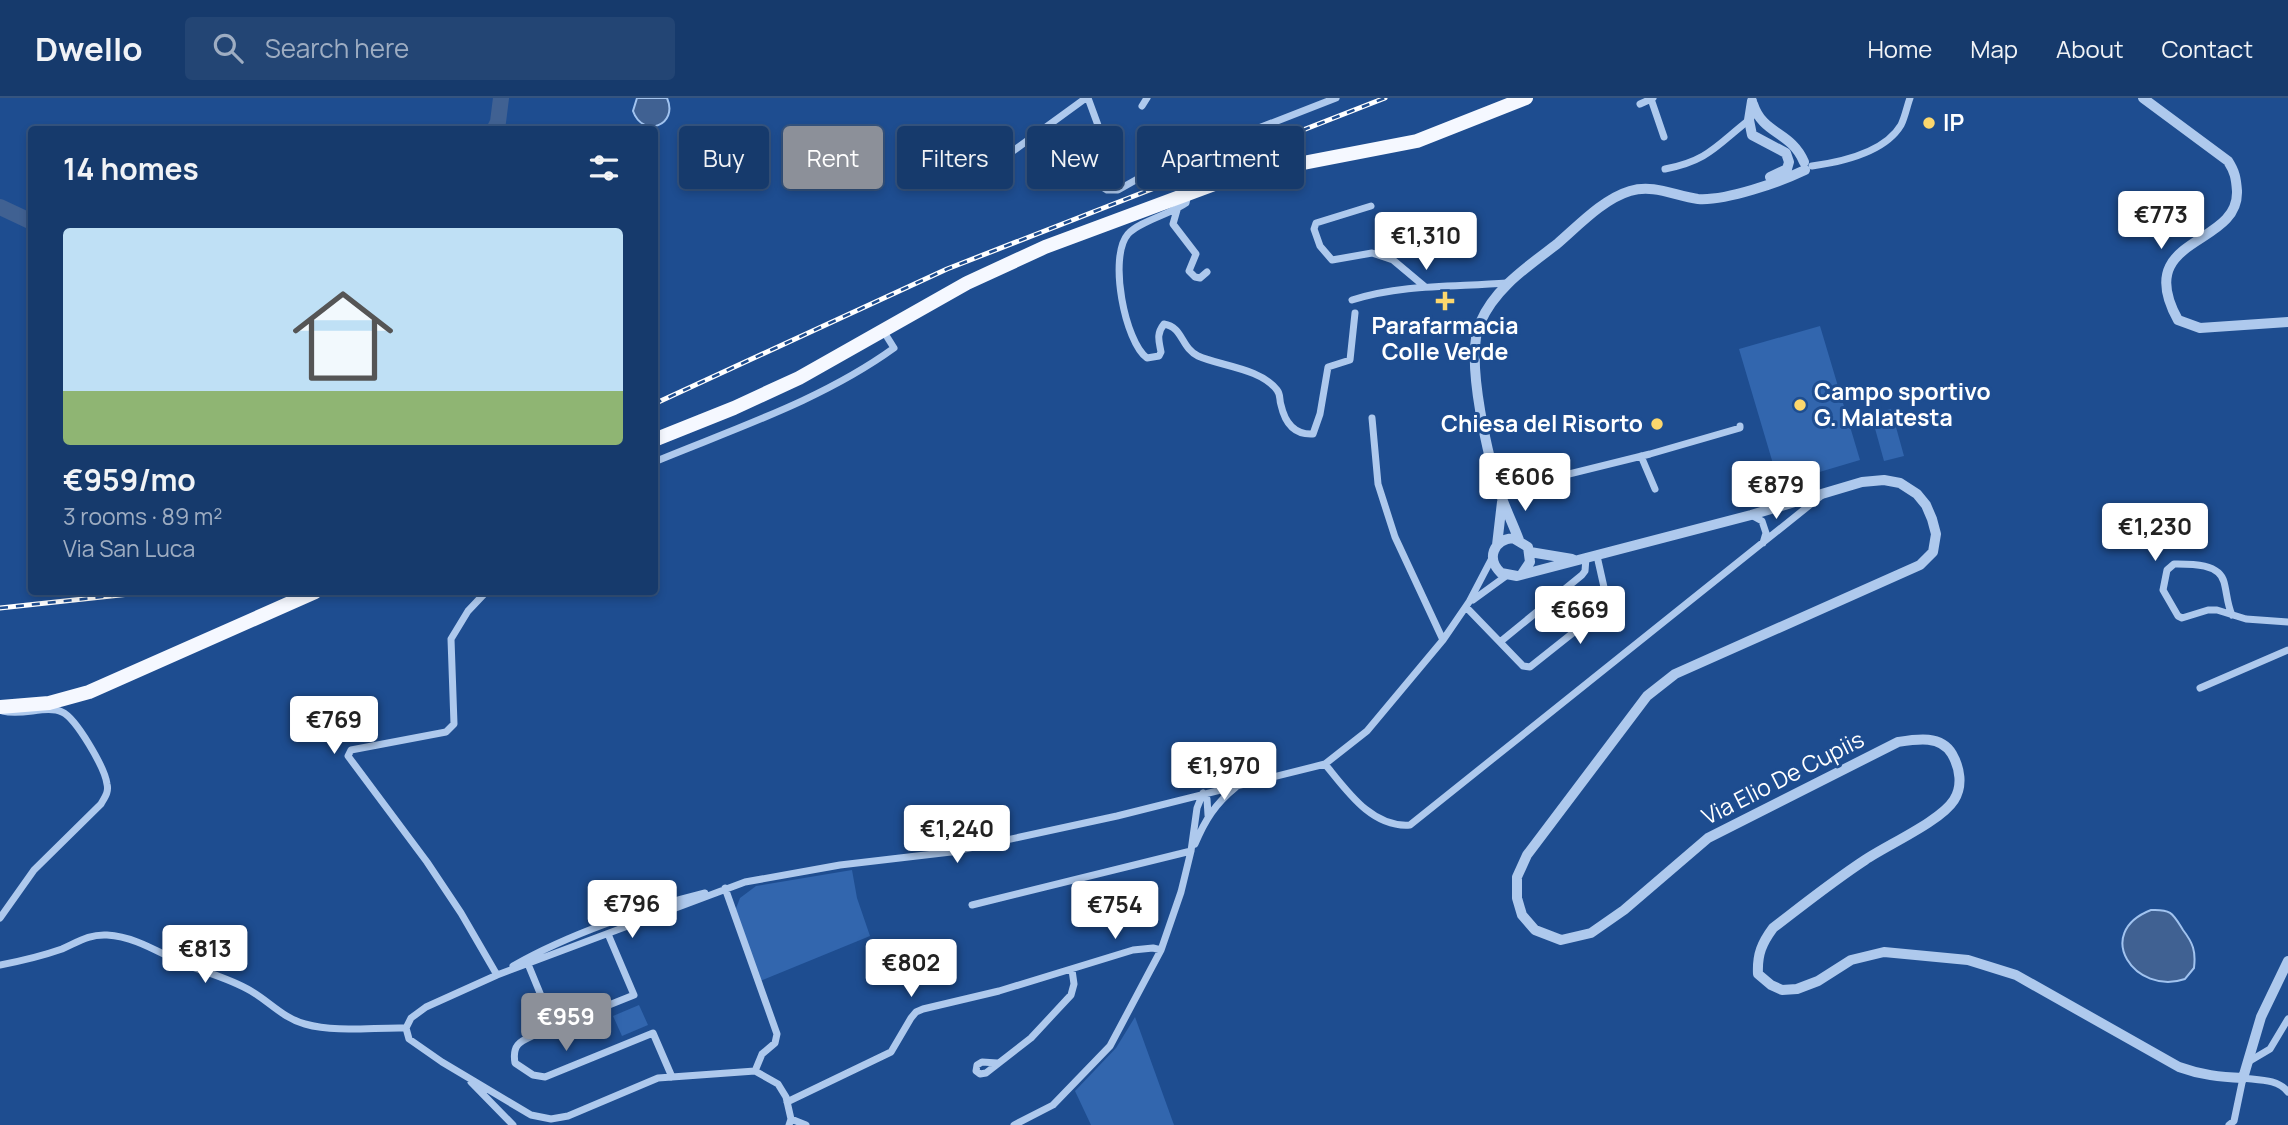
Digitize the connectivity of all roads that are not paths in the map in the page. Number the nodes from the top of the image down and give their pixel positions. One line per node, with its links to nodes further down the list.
1 (1087, 98): 3 (street); 13 (street)
2 (1146, 98): 10 (street)
3 (1336, 98)
4 (1526, 98): 16 (main road)
5 (1652, 98): 9 (street); 12 (street)
6 (1910, 98): 14 (street)
7 (2143, 98): 25 (street)
8 (1752, 100): 11 (street); 14 (street)
9 (1640, 104)
10 (1142, 106)
11 (1749, 120): 15 (street); 17 (street)
12 (1664, 137)
13 (1013, 151)
14 (1807, 166): 17 (street)
15 (1665, 169)
16 (1188, 193): 19 (street); 26 (main road)
17 (1720, 198): 21 (street)
18 (1371, 206): 22 (street)
19 (1178, 209): 20 (street); 24 (street)
20 (1207, 272)
21 (1507, 283): 22 (street); 34 (street)
22 (1424, 286): 23 (street)
23 (1352, 300)
24 (1355, 313)
25 (2288, 322)
26 (884, 332): 29 (main road); 31 (street)
27 (1372, 418): 49 (street)
28 (1740, 425): 30 (street)
29 (658, 438)
30 (1641, 456): 32 (street); 34 (street)
31 (658, 460)
32 (1655, 489)
33 (1824, 494): 35 (street, Via Elio De Cupiis); 37 (street); 79 (street, Via Elio De Cupiis)
34 (1501, 495): 36 (street); 38 (street)
35 (1751, 515): 37 (street); 41 (street, Via Elio De Cupiis)
36 (1520, 540): 38 (street); 39 (street)
37 (1763, 544): 54 (street)
38 (1496, 545): 40 (street)
39 (1530, 552): 41 (street); 42 (street)
40 (1492, 557): 43 (street); 46 (street)
41 (1588, 558): 42 (street, Via Elio De Cupiis); 50 (street); 50 (street)
42 (1522, 574): 43 (street)
43 (1506, 576): 46 (street)
44 (308, 595): 53 (main road)
45 (483, 595): 70 (street)
46 (1468, 604): 49 (street); 50 (street)
47 (2232, 615): 47 (street); 48 (street)
48 (2288, 622)
49 (1443, 640): 54 (street)
50 (1500, 642)
51 (2288, 650): 52 (street)
52 (2200, 688)
53 (0, 709): 63 (street)
54 (1325, 764): 55 (street)
55 (1238, 784): 56 (street); 59 (street)
56 (1203, 793): 57 (street); 58 (street); 59 (street)
57 (1178, 800): 58 (street); 61 (street)
58 (1195, 815): 60 (street)
59 (1208, 816): 60 (street)
60 (1192, 851): 62 (street); 65 (street)
61 (725, 888): 64 (street); 70 (street); 76 (street)
62 (972, 905)
63 (0, 918)
64 (608, 934): 67 (street); 73 (street)
65 (1161, 950): 69 (street); 85 (street)
66 (2288, 961): 74 (street)
67 (528, 964): 70 (street); 73 (street)
68 (0, 965): 72 (street)
69 (1072, 970): 75 (street); 81 (street)
70 (498, 975): 72 (street)
71 (2288, 1019): 74 (street)
72 (406, 1028): 77 (street)
73 (543, 1032): 78 (street)
74 (2248, 1062): 79 (street)
75 (997, 1063)
76 (755, 1071): 78 (street); 81 (street)
77 (466, 1077): 78 (street); 83 (street)
78 (673, 1077)
79 (2244, 1078): 80 (street); 86 (street)
80 (2288, 1092)
81 (787, 1102): 82 (street)
82 (790, 1122): 84 (street)
83 (513, 1125)
84 (806, 1125)
85 (1014, 1125)
86 (2229, 1125)

